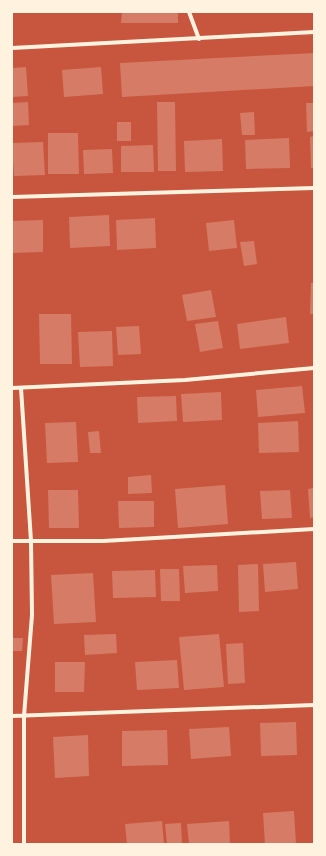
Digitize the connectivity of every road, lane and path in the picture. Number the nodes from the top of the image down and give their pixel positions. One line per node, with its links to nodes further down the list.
1 (189, 12): 3 (street)
2 (314, 32): 3 (street)
3 (199, 39): 4 (street)
4 (12, 48)
5 (314, 188): 6 (street)
6 (12, 197)
7 (314, 368): 9 (street)
8 (12, 388): 9 (street)
9 (21, 388): 12 (street)
10 (314, 529): 12 (street)
11 (12, 541): 12 (street)
12 (31, 542): 15 (street)
13 (314, 705): 15 (street)
14 (12, 716): 15 (street)
15 (24, 716): 16 (street)
16 (24, 844)

